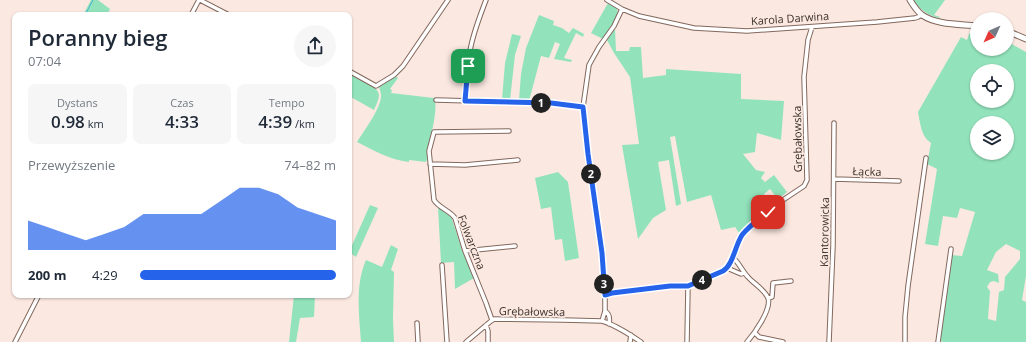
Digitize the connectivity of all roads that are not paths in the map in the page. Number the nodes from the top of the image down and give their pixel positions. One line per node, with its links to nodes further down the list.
1 (199, 0): 7 (street); 8 (street)
2 (448, 0): 14 (street)
3 (486, 0): 16 (street)
4 (607, 0): 6 (street, Karola Darwina)
5 (910, 0): 9 (street)
6 (622, 9): 11 (street, Karola Darwina); 17 (street)
7 (193, 12)
8 (223, 12)
9 (922, 14): 10 (street); 11 (street, Karola Darwina)
10 (970, 25)
11 (812, 27): 28 (street, Grębałowska)
12 (1014, 34): 13 (street)
13 (1026, 39)
14 (352, 73)
15 (436, 100): 16 (street)
16 (465, 101): 17 (street)
17 (583, 107): 34 (street)
18 (834, 122): 23 (street, Kantorowicka)
19 (509, 131): 22 (street, Folwarczna)
20 (926, 158): 56 (street)
21 (518, 160): 22 (street)
22 (430, 164): 27 (street, Folwarczna)
23 (834, 179): 24 (street, Łącka); 55 (street, Kantorowicka)
24 (899, 181)
25 (515, 246): 27 (street)
26 (951, 250): 57 (street)
27 (464, 251): 38 (street, Folwarczna)
28 (732, 257): 30 (street); 31 (street)
29 (442, 265): 47 (street)
30 (728, 268): 31 (street); 33 (street)
31 (744, 273): 36 (street)
32 (791, 281): 36 (street)
33 (688, 286): 34 (street); 52 (street)
34 (605, 295): 37 (street)
35 (37, 298): 45 (street)
36 (768, 298): 43 (street)
37 (605, 311): 39 (street); 41 (street)
38 (492, 320): 39 (street, Grębałowska); 42 (street, Grębałowska)
39 (602, 322): 41 (street, Grębałowska)
40 (417, 323): 46 (street)
41 (609, 324): 44 (street, Grębałowska)
42 (486, 325): 48 (street); 49 (street, Grębałowska)
43 (755, 333): 53 (street); 54 (street)
44 (630, 335): 50 (street); 51 (street, Grębałowska)
45 (15, 342)
46 (418, 342)
47 (447, 342)
48 (466, 342)
49 (488, 342)
50 (630, 342)
51 (641, 342)
52 (687, 342)
53 (747, 342)
54 (783, 342)
55 (829, 342)
56 (905, 342)
57 (938, 342)

